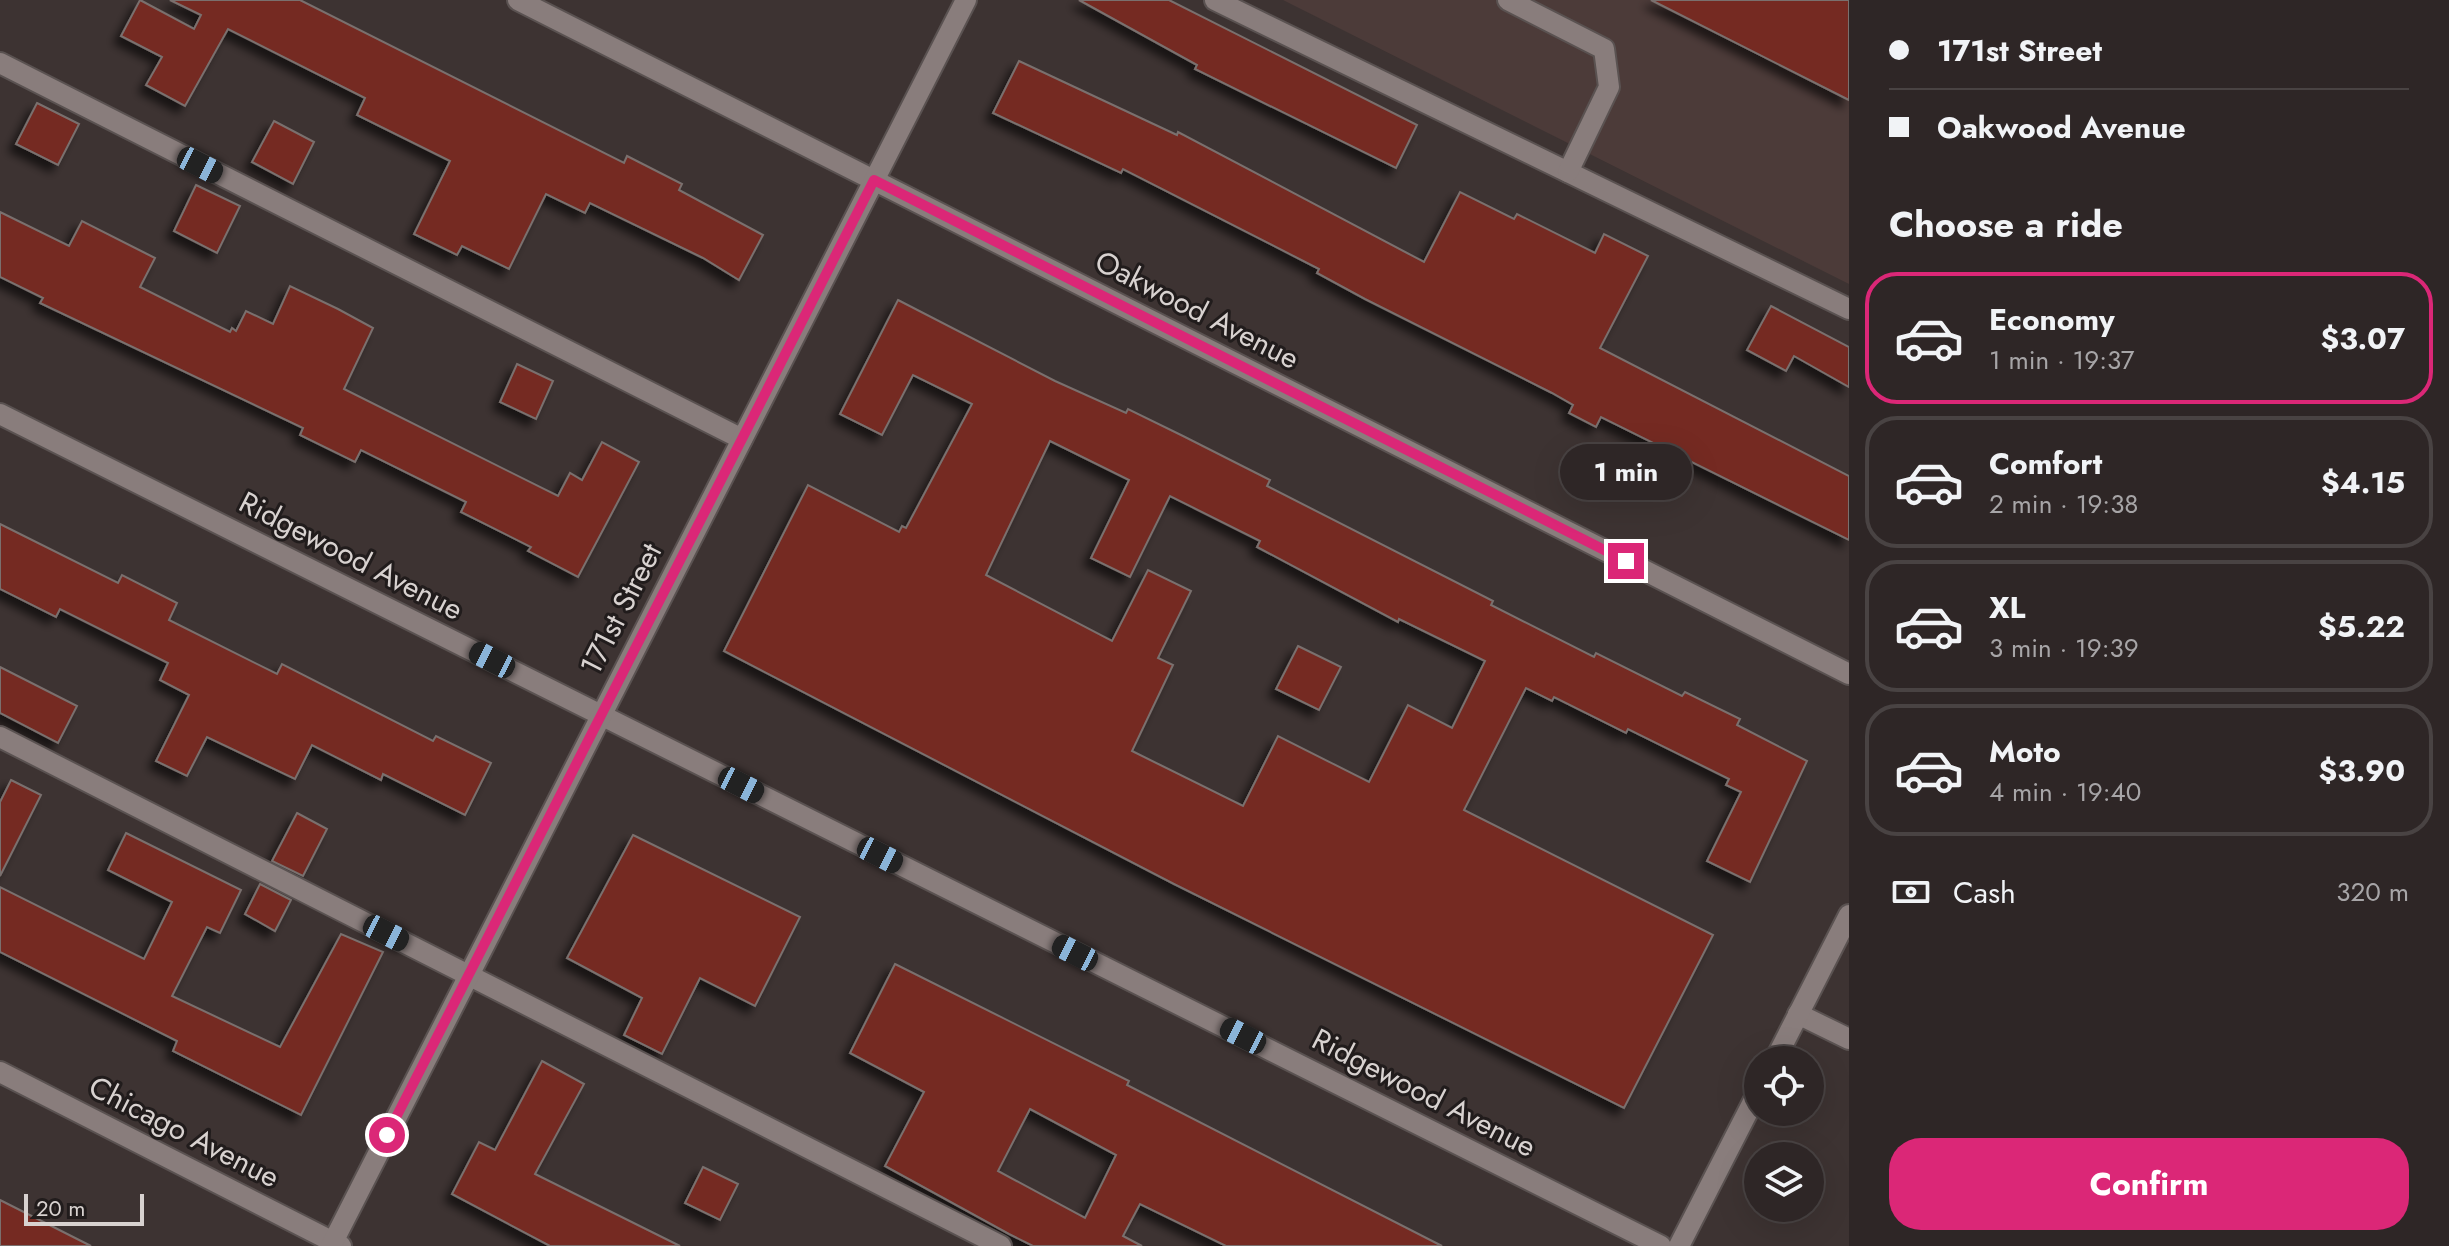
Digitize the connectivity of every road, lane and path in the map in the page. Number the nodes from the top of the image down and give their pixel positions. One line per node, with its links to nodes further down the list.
1 (518, 0): 7 (street, Oakwood Avenue)
2 (966, 0): 7 (street, 171st Street)
3 (1215, 0): 6 (street)
4 (1508, 0): 6 (street)
5 (0, 63): 10 (street)
6 (1568, 172): 8 (street)
7 (874, 180): 10 (street, 171st Street); 11 (street, Oakwood Avenue)
8 (1849, 309)
9 (0, 414): 12 (street, Ridgewood Avenue)
10 (742, 439): 12 (street, 171st Street)
11 (1849, 674)
12 (601, 715): 15 (street, 171st Street); 23 (street, Ridgewood Avenue)
13 (0, 737): 15 (street)
14 (1849, 915): 16 (street)
15 (469, 975): 21 (street, 171st Street); 22 (street)
16 (1798, 1014): 17 (street); 18 (street)
17 (1849, 1039)
18 (1782, 1046)
19 (0, 1072): 21 (street, Chicago Avenue)
20 (1744, 1119): 24 (street)
21 (335, 1245)
22 (1001, 1246)
23 (1661, 1246)
24 (1679, 1246)

